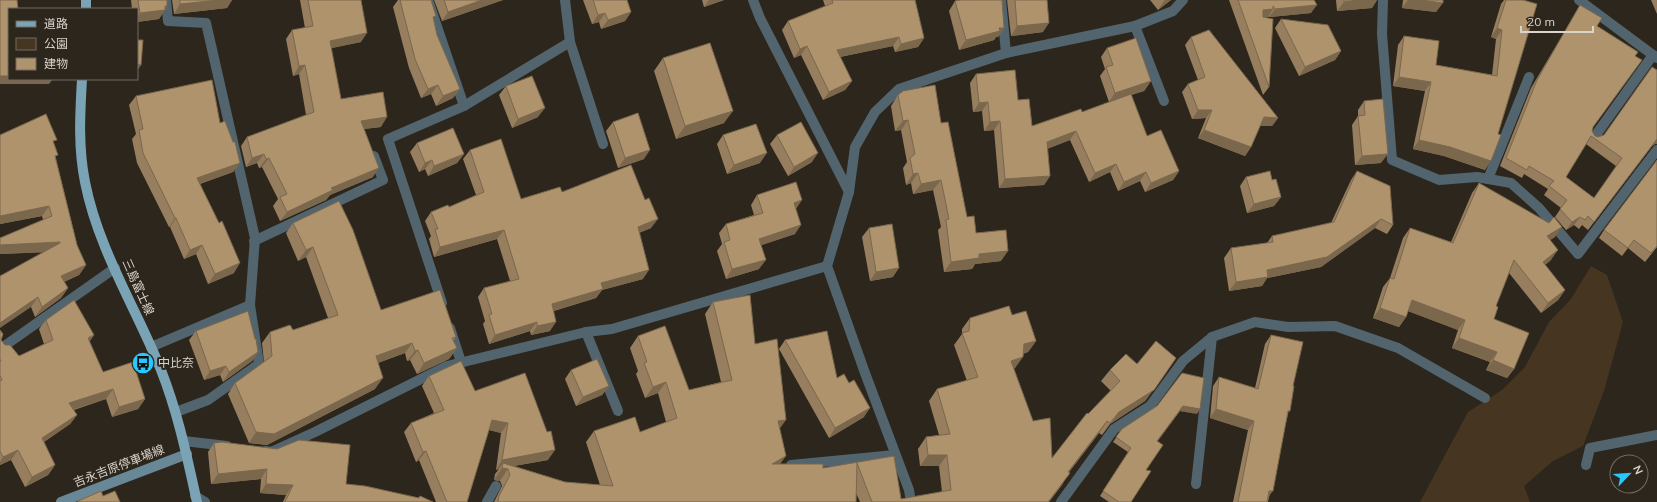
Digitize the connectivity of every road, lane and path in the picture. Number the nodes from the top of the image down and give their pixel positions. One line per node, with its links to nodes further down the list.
1 (166, 0): 23 (street)
2 (428, 0): 16 (street)
3 (565, 0): 10 (street)
4 (754, 0): 22 (street)
5 (1001, 0): 11 (street)
6 (1183, 0): 9 (street)
7 (1383, 0): 21 (street)
8 (1579, 0): 12 (street)
9 (1135, 26): 11 (street); 15 (street)
10 (570, 42): 16 (street); 18 (street)
11 (1006, 53): 22 (street)
12 (1655, 57): 17 (street)
13 (1529, 77): 21 (street)
14 (82, 80): 25 (main road, 三島富士線)
15 (1164, 101)
16 (464, 106): 31 (street)
17 (1593, 139)
18 (603, 144)
19 (370, 145): 23 (street)
20 (1657, 150): 21 (street)
21 (1488, 179)
22 (849, 192): 24 (street)
23 (254, 241): 26 (street)
24 (827, 266): 27 (street); 40 (street)
25 (115, 268): 29 (main road, 三島富士線); 30 (street)
26 (250, 305): 29 (street); 34 (street)
27 (586, 332): 31 (street); 33 (street)
28 (1212, 337): 32 (street); 43 (street); 50 (street)
29 (150, 347): 34 (main road, 三島富士線)
30 (0, 348)
31 (461, 362): 38 (street)
32 (1485, 398)
33 (618, 411)
34 (176, 412): 36 (main road, 三島富士線)
35 (1657, 435): 42 (street)
36 (184, 441): 37 (street); 39 (main road, 三島富士線)
37 (234, 447)
38 (256, 450)
39 (187, 454): 45 (main road, 三島富士線); 46 (main road, 吉永吉原停車場線)
40 (895, 455): 41 (street); 49 (street)
41 (791, 465)
42 (1586, 465)
43 (1196, 484)
44 (496, 486): 48 (street)
45 (196, 499): 47 (street)
46 (61, 502)
47 (205, 502)
48 (487, 502)
49 (910, 502)
50 (1061, 502)

